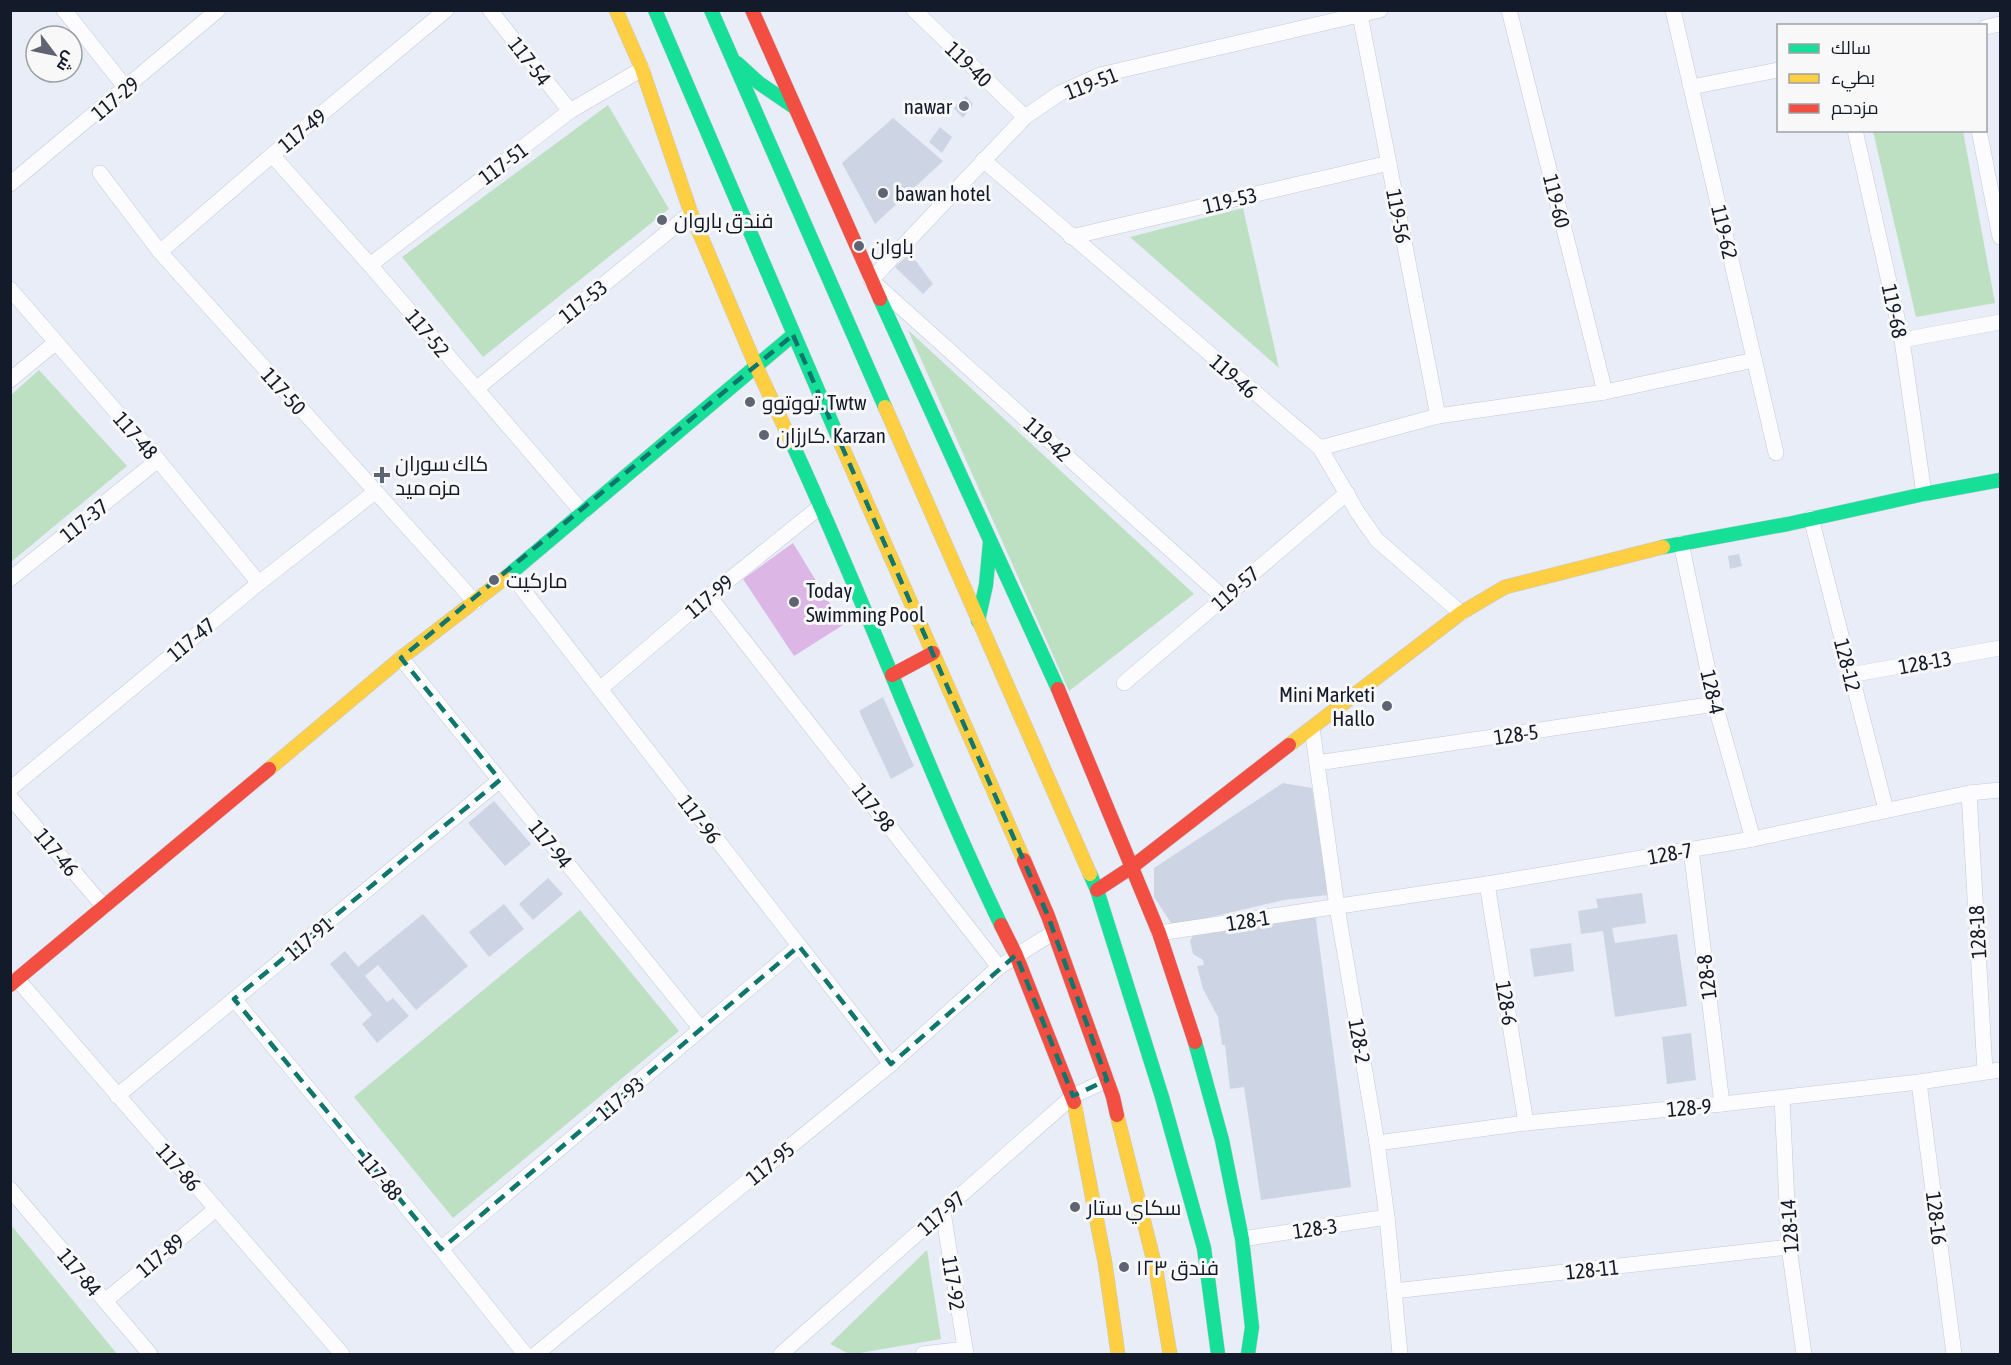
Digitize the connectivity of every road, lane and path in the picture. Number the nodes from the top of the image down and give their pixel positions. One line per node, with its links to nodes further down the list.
1 (64, 10): 18 (street)
2 (218, 10): 18 (street, 117-29)
3 (447, 10): 24 (street, 117-49)
4 (490, 10): 20 (street, 117-54)
5 (616, 10): 15 (main road)
6 (655, 10): 37 (main road)
7 (711, 10): 14 (main road)
8 (752, 10): 19 (main road)
9 (914, 10): 21 (street, 119-40)
10 (1380, 10): 13 (street, 119-51)
11 (1509, 10): 44 (street, 119-60)
12 (1673, 10): 17 (street, 119-62)
13 (1360, 15): 21 (street, 119-51); 26 (street, 119-56)
14 (728, 54): 19 (main road); 65 (main road)
15 (642, 69): 20 (street, 117-51); 29 (main road)
16 (1777, 70): 17 (street)
17 (1691, 87): 40 (street, 119-62)
18 (126, 88): 28 (street, 117-29)
19 (794, 107): 34 (main road)
20 (570, 111): 33 (street, 117-51)
21 (1025, 117): 25 (street, 119-51)
22 (1855, 132): 38 (street, 119-68)
23 (1979, 132): 31 (street)
24 (272, 155): 32 (street, 117-49); 33 (street, 117-52)
25 (983, 160): 30 (street, 119-46); 34 (street, 119-51)
26 (1389, 163): 30 (street, 119-53); 45 (street, 119-56)
27 (100, 173): 32 (street, 117-50)
28 (12, 181)
29 (691, 213): 41 (main road); 43 (street, 117-53)
30 (1071, 237): 46 (street, 119-46)
31 (2001, 237)
32 (160, 252): 50 (street, 117-50)
33 (370, 265): 43 (street, 117-52)
34 (871, 280): 56 (main road); 62 (street, 119-42)
35 (10, 289): 39 (street, 117-48)
36 (2001, 322): 38 (street)
37 (794, 334): 41 (main road); 67 (main road)
38 (1902, 340): 52 (street, 119-68)
39 (55, 343): 42 (street); 48 (street, 117-48)
40 (1754, 360): 44 (street); 47 (street, 119-62)
41 (756, 366): 53 (main road); 54 (main road)
42 (10, 380)
43 (476, 389): 54 (street, 117-52)
44 (1605, 392): 45 (street)
45 (1438, 416): 46 (street)
46 (1320, 448): 51 (street, 119-46)
47 (1776, 453)
48 (158, 460): 59 (street, 117-37); 60 (street, 117-48)
49 (2001, 480): 52 (main road)
50 (375, 492): 60 (street, 117-47); 63 (street, 117-50)
51 (1347, 493): 62 (street, 119-57); 64 (street, 119-46)
52 (1924, 494): 55 (main road)
53 (821, 506): 61 (street, 117-99); 69 (main road)
54 (583, 513): 58 (main road)
55 (1811, 518): 57 (main road); 70 (street, 128-12)
56 (990, 542): 65 (main road); 84 (main road)
57 (1681, 543): 64 (main road); 73 (street, 128-4)
58 (510, 573): 63 (main road); 72 (street, 117-96)
59 (10, 579)
60 (259, 583): 77 (street, 117-47)
61 (709, 596): 72 (street, 117-99); 93 (street, 117-98)
62 (1224, 598): 71 (street, 119-57)
63 (475, 602): 68 (main road)
64 (1461, 613): 74 (main road)
65 (978, 621): 86 (main road)
66 (2001, 648): 70 (street, 128-13)
67 (933, 653): 69 (main road); 89 (main road)
68 (401, 658): 76 (street, 117-94); 87 (main road)
69 (892, 675): 92 (main road)
70 (1850, 675): 81 (street, 128-12)
71 (1124, 683)
72 (600, 689): 91 (street, 117-96)
73 (1715, 704): 75 (street, 128-5); 82 (street, 128-4)
74 (1312, 728): 75 (street, 128-2); 84 (main road)
75 (1317, 764): 88 (street, 128-2)
76 (500, 780): 95 (street, 117-91); 96 (street, 117-94)
77 (10, 789)
78 (1969, 793): 79 (street, 128-7); 81 (street, 128-7); 98 (street, 128-18)
79 (1998, 794)
80 (10, 798): 87 (street, 117-46)
81 (1886, 810): 82 (street, 128-7)
82 (1753, 839): 83 (street, 128-7)
83 (1691, 849): 85 (street, 128-7); 104 (street, 128-8)
84 (1131, 867): 86 (main road); 90 (main road)
85 (1487, 884): 88 (street, 128-7); 105 (street, 128-6)
86 (1097, 890): 125 (main road)
87 (104, 907): 94 (main road)
88 (1337, 907): 90 (street, 128-1); 106 (street, 128-2)
89 (1054, 933): 92 (street); 99 (main road)
90 (1159, 933): 111 (main road)
91 (800, 946): 96 (street, 117-93); 97 (street, 117-96)
92 (1016, 955): 93 (street); 102 (main road)
93 (999, 967): 97 (street, 117-95)
94 (14, 982): 101 (street, 117-86)
95 (234, 999): 101 (street, 117-91); 113 (street, 117-88)
96 (701, 1029): 113 (street, 117-93)
97 (891, 1064): 120 (street, 117-95)
98 (1993, 1070): 100 (street, 128-9)
99 (1107, 1080): 102 (street, 117-97); 124 (main road)
100 (1919, 1082): 103 (street, 128-9); 129 (street, 128-16)
101 (117, 1095): 108 (street, 117-86)
102 (1073, 1096): 109 (street, 117-97); 123 (main road)
103 (1782, 1098): 104 (street, 128-9); 112 (street, 128-14)
104 (1722, 1104): 105 (street, 128-9)
105 (1526, 1123): 106 (street, 128-9)
106 (1377, 1143): 110 (street, 128-2)
107 (11, 1192): 115 (street, 117-84)
108 (216, 1209): 115 (street, 117-89); 118 (street, 117-86)
109 (943, 1212): 116 (street, 117-92); 121 (street, 117-97)
110 (1387, 1217): 111 (street, 128-3); 114 (street, 128-2)
111 (1242, 1239): 126 (main road)
112 (1789, 1247): 114 (street, 128-11); 128 (street, 128-14)
113 (441, 1249): 119 (street, 117-88)
114 (1394, 1290): 127 (street, 128-2)
115 (105, 1301): 117 (street, 117-84)
116 (965, 1352): 122 (street)
117 (150, 1354)
118 (342, 1354)
119 (525, 1354)
120 (536, 1354)
121 (781, 1354)
122 (923, 1354)
123 (1118, 1354)
124 (1170, 1354)
125 (1218, 1354)
126 (1248, 1354)
127 (1400, 1354)
128 (1804, 1354)
129 (1954, 1354)

